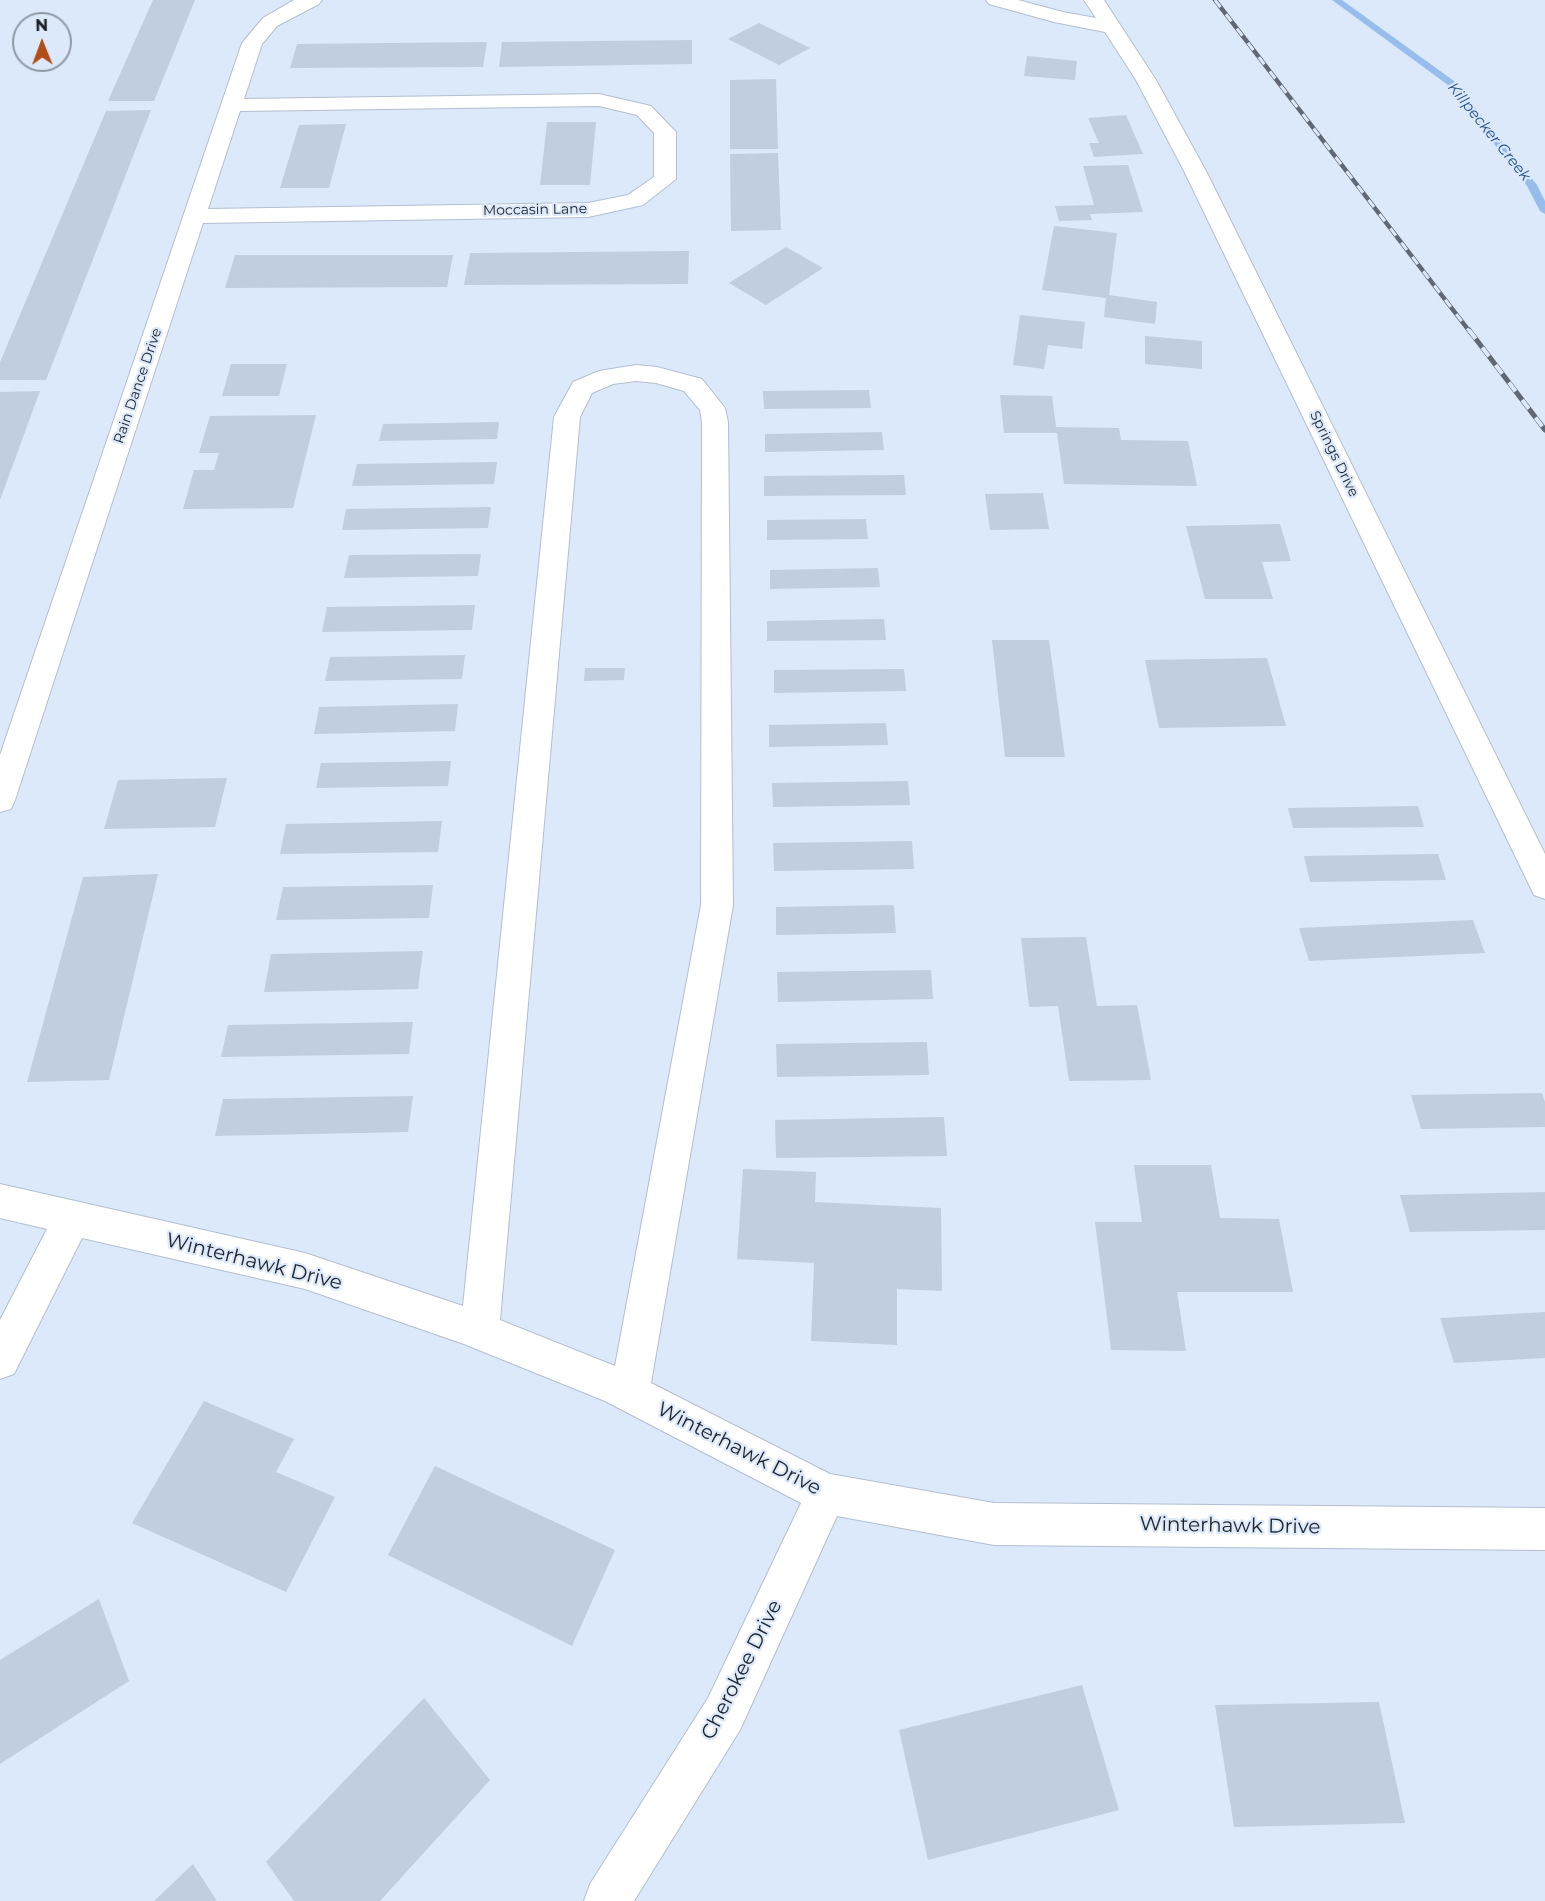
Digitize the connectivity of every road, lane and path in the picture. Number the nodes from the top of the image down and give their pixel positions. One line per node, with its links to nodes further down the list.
1 (312, 0): 5 (street, Rain Dance Drive)
2 (996, 0): 4 (street)
3 (1094, 0): 4 (street, Springs Drive)
4 (1112, 27): 8 (street, Springs Drive)
5 (232, 105): 6 (street, Rain Dance Drive); 6 (street, Moccasin Lane)
6 (195, 216): 7 (street, Rain Dance Drive)
7 (0, 800)
8 (1545, 886)
9 (0, 1201): 10 (street, Winterhawk Drive)
10 (72, 1218): 11 (street, Winterhawk Drive); 12 (street)
11 (480, 1330): 13 (street, Winterhawk Drive); 13 (street)
12 (0, 1360)
13 (630, 1393): 14 (street, Winterhawk Drive)
14 (826, 1494): 15 (street, Winterhawk Drive); 16 (street, Cherokee Drive)
15 (1545, 1529)
16 (607, 1901)

